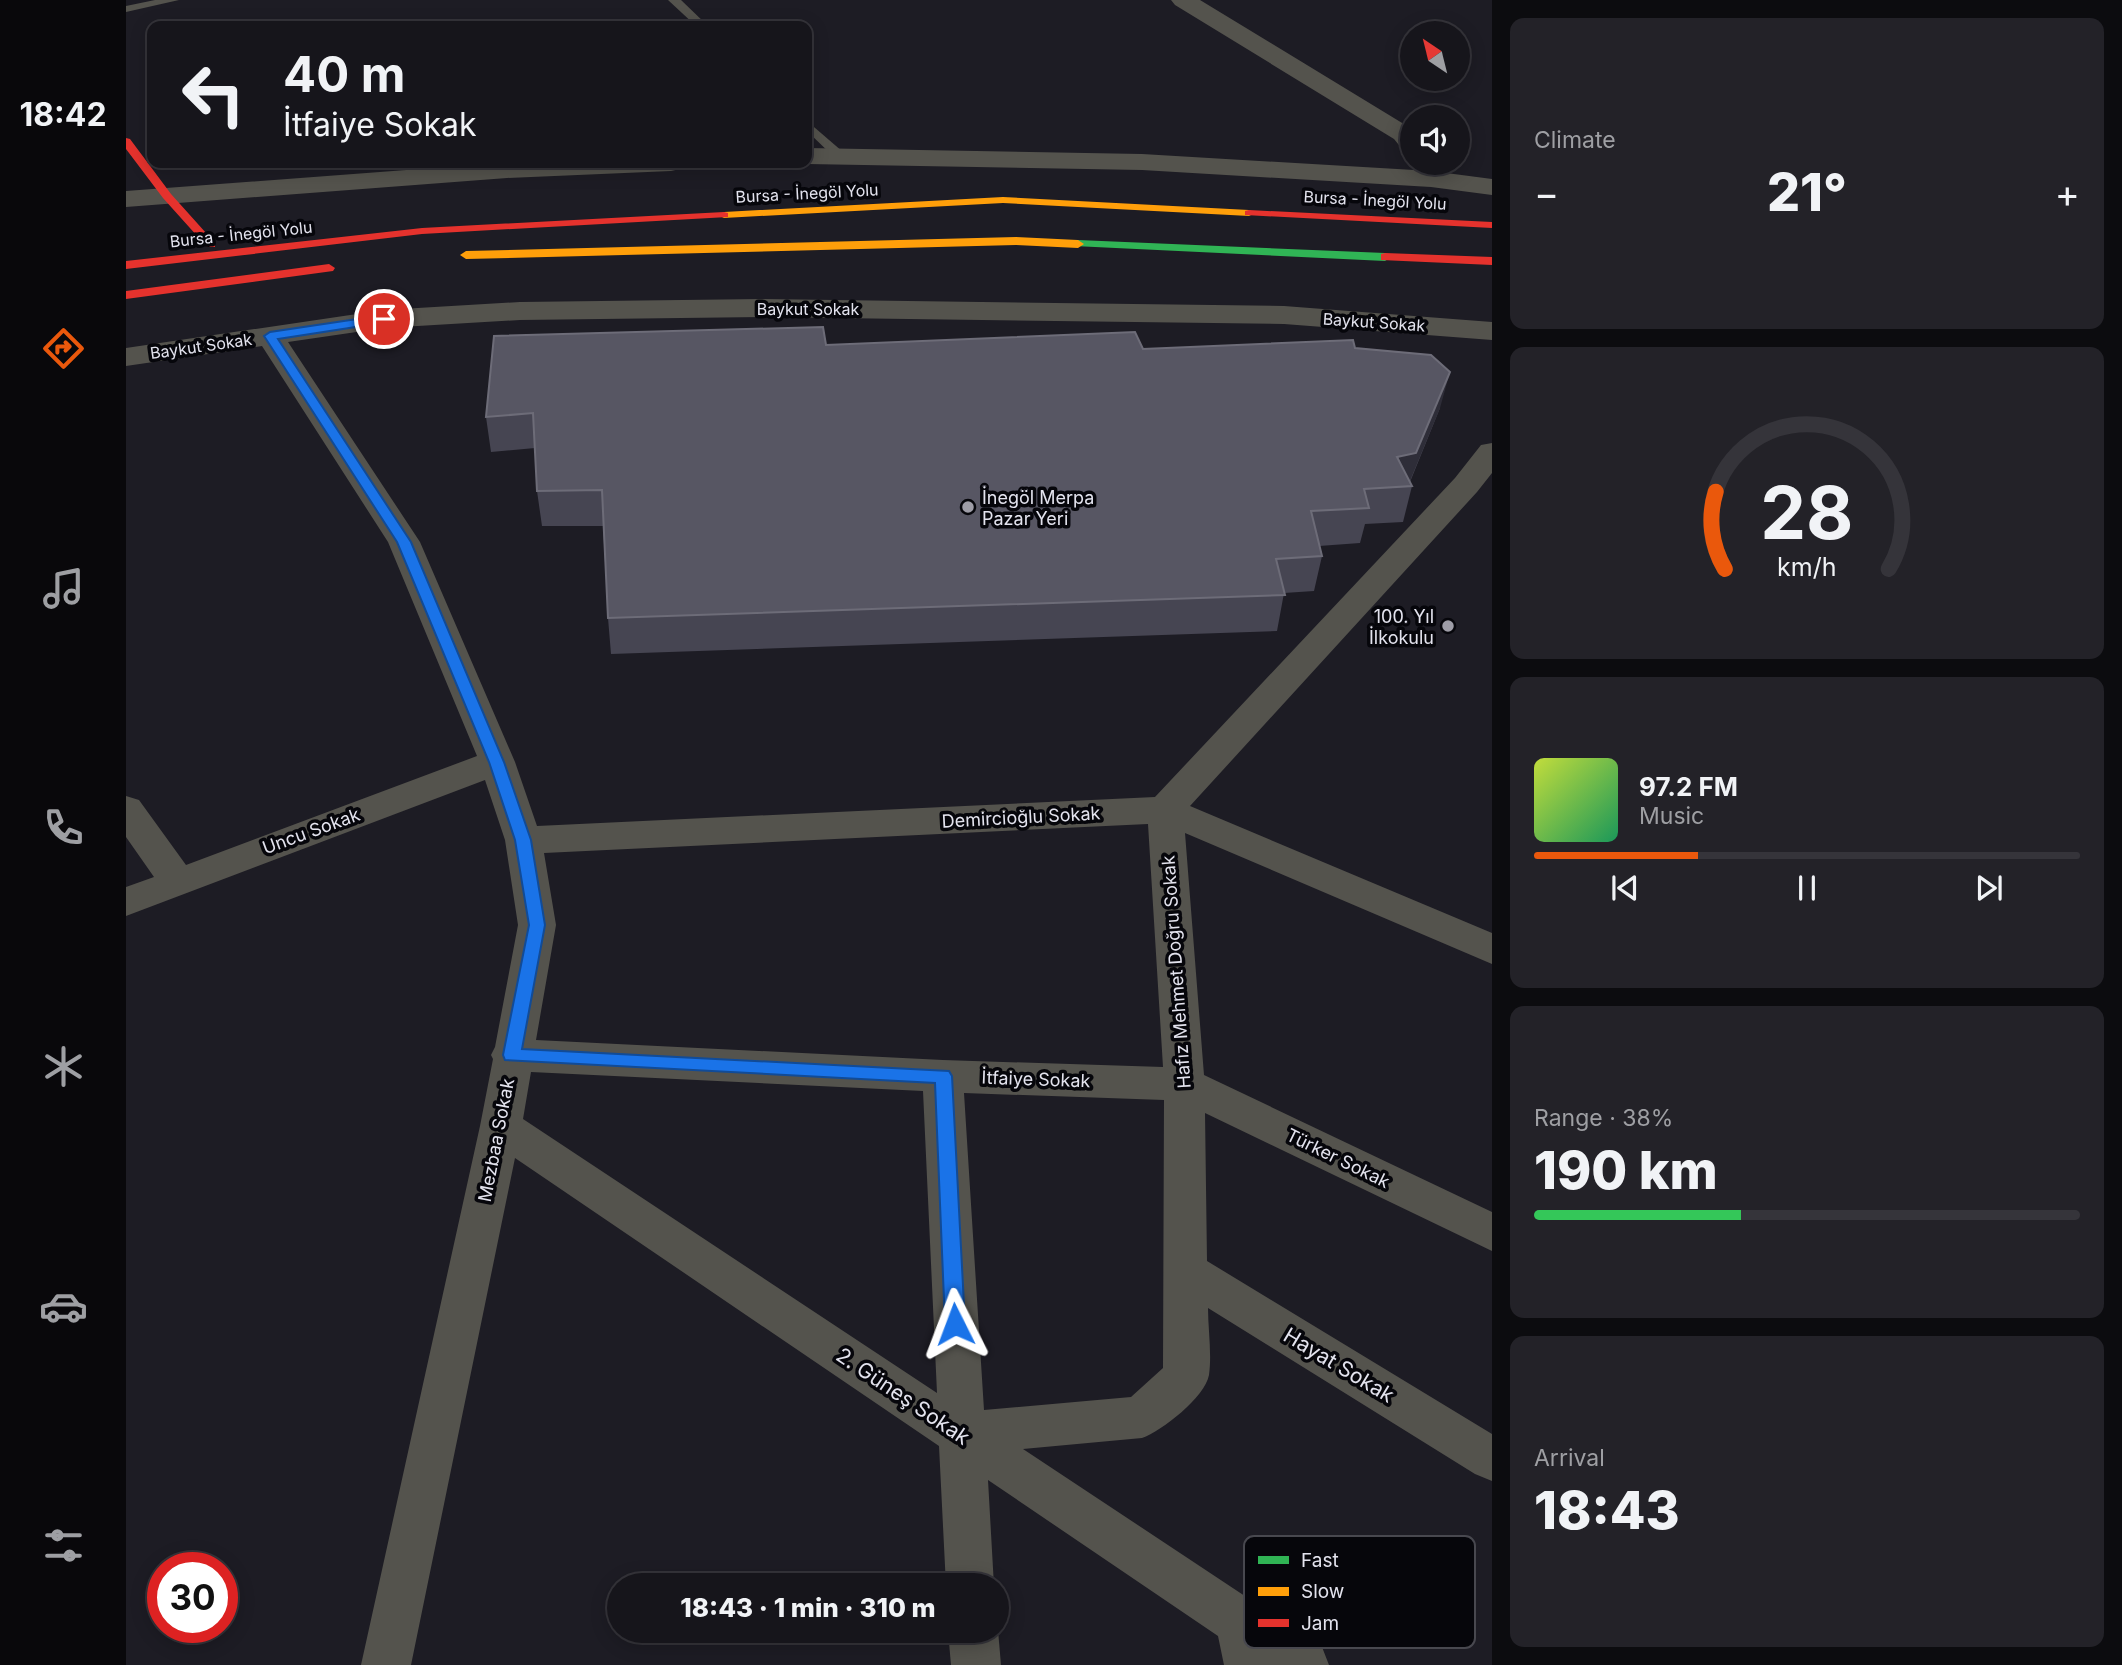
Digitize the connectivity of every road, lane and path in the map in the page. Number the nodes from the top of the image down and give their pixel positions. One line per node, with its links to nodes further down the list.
1 (173, 0): 4 (lane)
2 (674, 0): 5 (lane)
3 (1183, 0): 7 (street)
4 (126, 9)
5 (697, 21)
6 (812, 130): 9 (lane)
7 (1400, 132)
8 (129, 150): 15 (main road)
9 (839, 155): 10 (street); 12 (street)
10 (812, 156)
11 (554, 168): 15 (street)
12 (1400, 170)
13 (1443, 175): 14 (street)
14 (1492, 187)
15 (166, 196): 16 (street); 19 (main road)
16 (126, 199)
17 (1492, 225): 18 (main road, Bursa - İnegöl Yolu)
18 (422, 231): 19 (main road); 23 (main road, Bursa - İnegöl Yolu)
19 (211, 245): 20 (main road)
20 (126, 251)
21 (446, 255): 22 (main road)
22 (1492, 261)
23 (126, 265)
24 (339, 267): 25 (main road)
25 (126, 295)
26 (1492, 331): 27 (street, Baykut Sokak)
27 (270, 336): 28 (street, Baykut Sokak); 31 (street, Mezbaa Sokak)
28 (126, 357)
29 (1492, 452): 30 (street)
30 (1479, 487): 33 (street)
31 (496, 762): 34 (street, Mezbaa Sokak); 35 (street, Uncu Sokak)
32 (126, 809): 35 (street)
33 (1165, 810): 34 (street, Demircioğlu Sokak); 37 (street, Demircioğlu Sokak); 40 (street, Hafız Mehmet Doğru Sokak)
34 (523, 840): 38 (street, Mezbaa Sokak)
35 (177, 881): 36 (street, Uncu Sokak)
36 (126, 902)
37 (1492, 949)
38 (512, 1055): 39 (street, İtfaiye Sokak); 41 (street, Mezbaa Sokak)
39 (943, 1076): 40 (street, İtfaiye Sokak); 44 (street)
40 (1184, 1084): 42 (street, Türker Sokak); 43 (street, Hafız Mehmet Doğru Sokak)
41 (501, 1126): 44 (street, 2. Güneş Sokak); 50 (street, Mezbaa Sokak)
42 (1492, 1233)
43 (1186, 1272): 44 (street, Hafız Mehmet Doğru Sokak); 45 (street, Hayat Sokak)
44 (960, 1434): 46 (street); 48 (street, 2. Güneş Sokak)
45 (1492, 1459)
46 (969, 1573)
47 (974, 1643): 51 (street)
48 (1244, 1643)
49 (1258, 1648): 52 (street, 2. Güneş Sokak)
50 (386, 1665)
51 (976, 1665)
52 (1304, 1665)

